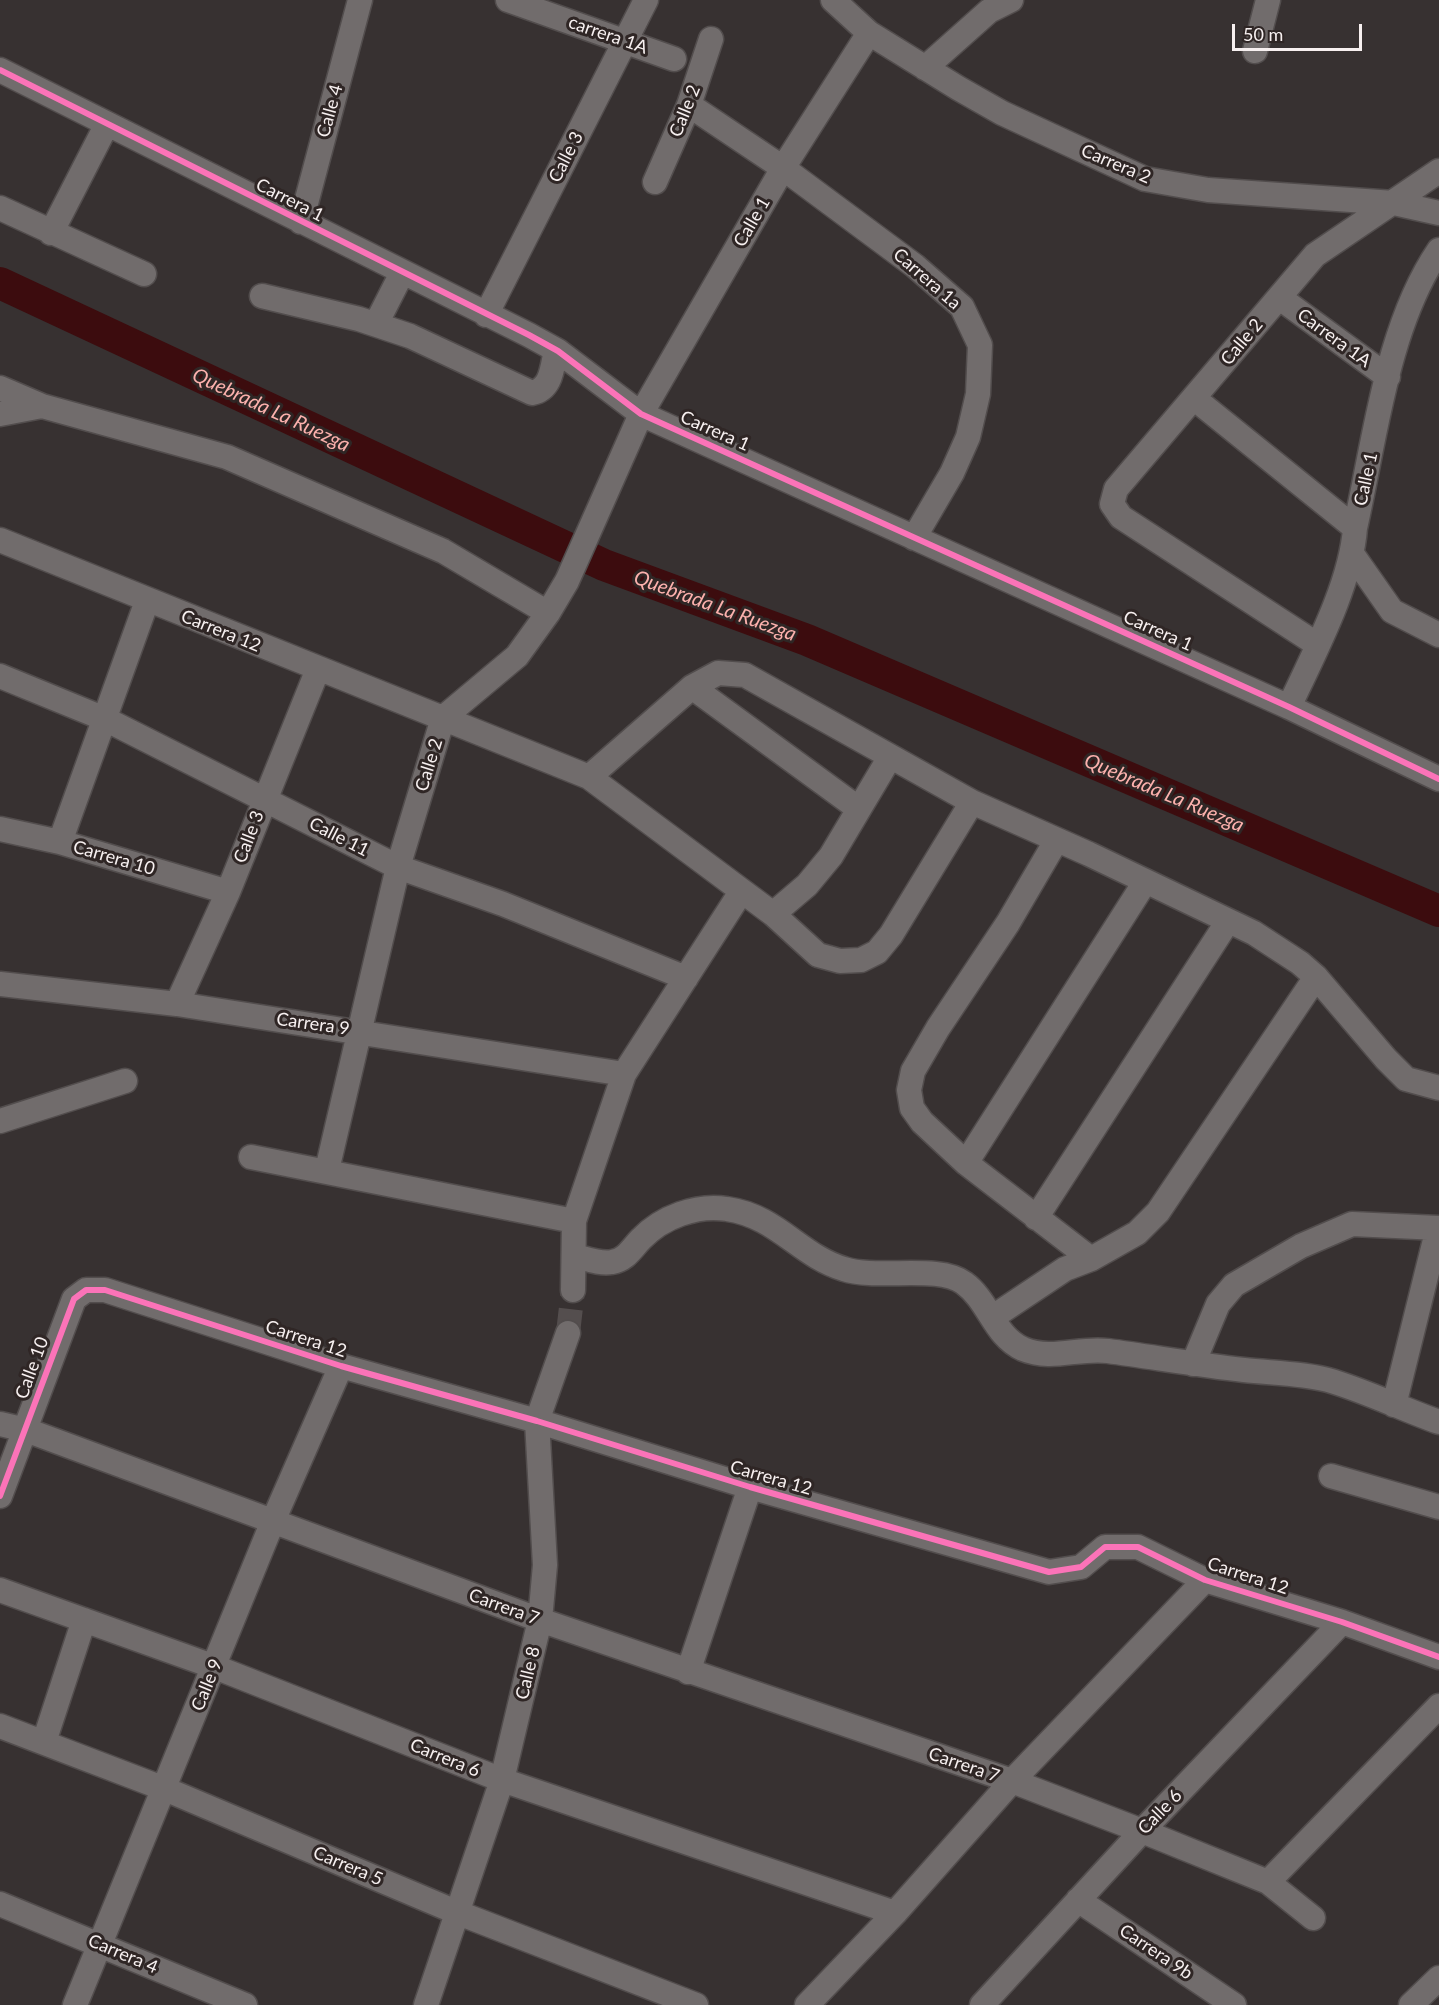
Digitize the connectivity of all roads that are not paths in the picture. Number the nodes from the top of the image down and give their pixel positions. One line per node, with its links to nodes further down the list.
1 (360, 0): 24 (street, Calle 4)
2 (508, 0): 8 (street, carrera 1A)
3 (646, 0): 11 (street, Calle 3)
4 (833, 0): 9 (street, Carrera 2)
5 (1011, 0): 7 (street)
6 (1268, 0): 12 (street)
7 (986, 5): 14 (street)
8 (548, 7): 11 (street, carrera 1A)
9 (868, 33): 14 (street, Carrera 2); 18 (street, Calle 1)
10 (711, 39): 16 (street, Calle 2)
11 (625, 40): 13 (street, carrera 1A); 31 (street, Calle 3)
12 (1255, 51)
13 (674, 58)
14 (925, 68): 21 (street, Carrera 2)
15 (0, 70): 17 (street, Carrera 1)
16 (689, 105): 18 (street, Carrera 1a); 20 (street, Calle 2)
17 (107, 124): 24 (street, Carrera 1); 25 (street)
18 (783, 168): 39 (street, Calle 1); 41 (street, Carrera 1a)
19 (1439, 171): 21 (street, Calle 2)
20 (655, 182)
21 (1394, 203): 23 (street, Carrera 2); 30 (street, Calle 2)
22 (0, 208): 25 (street)
23 (1439, 213)
24 (301, 222): 27 (street, Carrera 1)
25 (51, 233): 28 (street)
26 (1439, 250): 34 (street, Calle 1)
27 (402, 273): 31 (street, Carrera 1); 32 (street)
28 (144, 274)
29 (262, 296): 32 (street)
30 (1280, 298): 34 (street, Carrera 1A); 36 (street, Calle 2)
31 (486, 315): 33 (street, Carrera 1)
32 (376, 324): 33 (street)
33 (556, 350): 39 (street, Carrera 1)
34 (1388, 377): 40 (street, Calle 1)
35 (0, 388): 37 (street)
36 (1195, 399): 40 (street); 47 (street, Calle 2)
37 (42, 406): 38 (street); 45 (street)
38 (0, 414)
39 (641, 414): 41 (street, Carrera 1); 45 (street, Calle 2)
40 (1355, 528): 43 (street, Calle 1)
41 (914, 538): 51 (street, Carrera 1)
42 (0, 540): 44 (street, Carrera 12)
43 (1352, 554): 46 (street); 47 (street, Calle 1)
44 (147, 602): 48 (street, Carrera 12); 53 (street)
45 (548, 613): 52 (street, Calle 2)
46 (1439, 635)
47 (1318, 645): 51 (street, Calle 1)
48 (318, 669): 52 (street, Carrera 12); 57 (street, Calle 3)
49 (0, 676): 53 (street, Calle 11)
50 (693, 687): 54 (street); 55 (street); 59 (street)
51 (1289, 707): 56 (street, Carrera 1)
52 (444, 717): 55 (street, Carrera 12); 63 (street, Calle 2)
53 (105, 719): 57 (street, Calle 11); 62 (street)
54 (890, 757): 58 (street); 59 (street)
55 (589, 777): 66 (street, Carrera 12)
56 (1439, 779)
57 (264, 798): 63 (street, Calle 11); 65 (street, Calle 3)
58 (972, 802): 61 (street); 67 (street, Carrera 12)
59 (859, 808): 67 (street)
60 (0, 829): 62 (street, Carrera 10)
61 (1056, 841): 64 (street); 79 (street)
62 (60, 842): 65 (street, Carrera 10)
63 (398, 867): 70 (street, Calle 11); 73 (street, Calle 2)
64 (1146, 882): 68 (street); 79 (street)
65 (228, 892): 72 (street, Calle 3)
66 (741, 892): 67 (street, Carrera 12); 70 (street)
67 (773, 914)
68 (1228, 921): 69 (street); 81 (street)
69 (1316, 977): 76 (street); 85 (street)
70 (686, 978): 74 (street)
71 (0, 984): 72 (street, Carrera 9)
72 (177, 1004): 73 (street, Carrera 9)
73 (358, 1030): 74 (street, Carrera 9); 80 (street, Calle 2)
74 (624, 1074): 82 (street)
75 (125, 1081): 77 (street)
76 (1439, 1088)
77 (0, 1121)
78 (251, 1156): 80 (street)
79 (966, 1162): 81 (street)
80 (327, 1170): 82 (street)
81 (1036, 1218): 85 (street)
82 (574, 1221): 84 (street)
83 (1438, 1228): 90 (street); 92 (street)
84 (575, 1256): 87 (street); 88 (street)
85 (1091, 1259): 88 (street)
86 (86, 1290): 91 (street, Carrera 12); 96 (street, Calle 10)
87 (573, 1290)
88 (993, 1317): 90 (street)
89 (568, 1333): 93 (street, Calle 8)
90 (1193, 1364): 92 (street)
91 (341, 1366): 93 (street, Carrera 12); 101 (street, Calle 9)
92 (1394, 1406): 94 (street)
93 (537, 1421): 98 (street, Carrera 12); 105 (street, Calle 8)
94 (1439, 1422)
95 (0, 1424): 96 (street, Carrera 7)
96 (26, 1430): 99 (street, Calle 10); 101 (street, Carrera 7)
97 (1331, 1476): 100 (street)
98 (750, 1487): 102 (street, Carrera 12); 109 (street)
99 (0, 1496)
100 (1439, 1507)
101 (273, 1521): 105 (street, Carrera 7); 108 (street, Calle 9)
102 (1204, 1580): 106 (street, Carrera 12); 114 (street, Carrera 7)
103 (0, 1590): 104 (street, Carrera 6)
104 (84, 1620): 108 (street, Carrera 6); 112 (street)
105 (540, 1620): 109 (street, Carrera 7); 113 (street, Calle 8)
106 (1342, 1622): 107 (street, Carrera 12); 116 (street, Calle 6)
107 (1439, 1657)
108 (215, 1667): 113 (street, Carrera 6); 115 (street, Calle 9)
109 (688, 1672): 114 (street, Carrera 7)
110 (1439, 1706): 117 (street)
111 (0, 1726): 112 (street, Carrera 5)
112 (44, 1742): 115 (street, Carrera 5)
113 (502, 1780): 120 (street, Calle 8); 121 (street, Carrera 6)
114 (1012, 1781): 116 (street, Carrera 7); 121 (street, Carrera 7)
115 (165, 1789): 120 (street, Carrera 5); 123 (street, Calle 9)
116 (1142, 1831): 117 (street, Carrera 7); 118 (street, Calle 6)
117 (1268, 1882): 122 (street, Carrera 7)
118 (1078, 1900): 125 (street, Calle 6); 131 (street, Carrera 9b)
119 (0, 1904): 123 (street, Carrera 4)
120 (456, 1912): 128 (street, Calle 8); 129 (street, Carrera 5)
121 (895, 1913): 130 (street, Carrera 7)
122 (1313, 1918)
123 (100, 1943): 126 (street, Calle 9); 127 (street, Carrera 4)
124 (1439, 1978): 132 (street)
125 (994, 2001)
126 (75, 2005)
127 (244, 2005)
128 (426, 2005)
129 (696, 2005)
130 (807, 2005)
131 (1234, 2005)
132 (1411, 2005)

